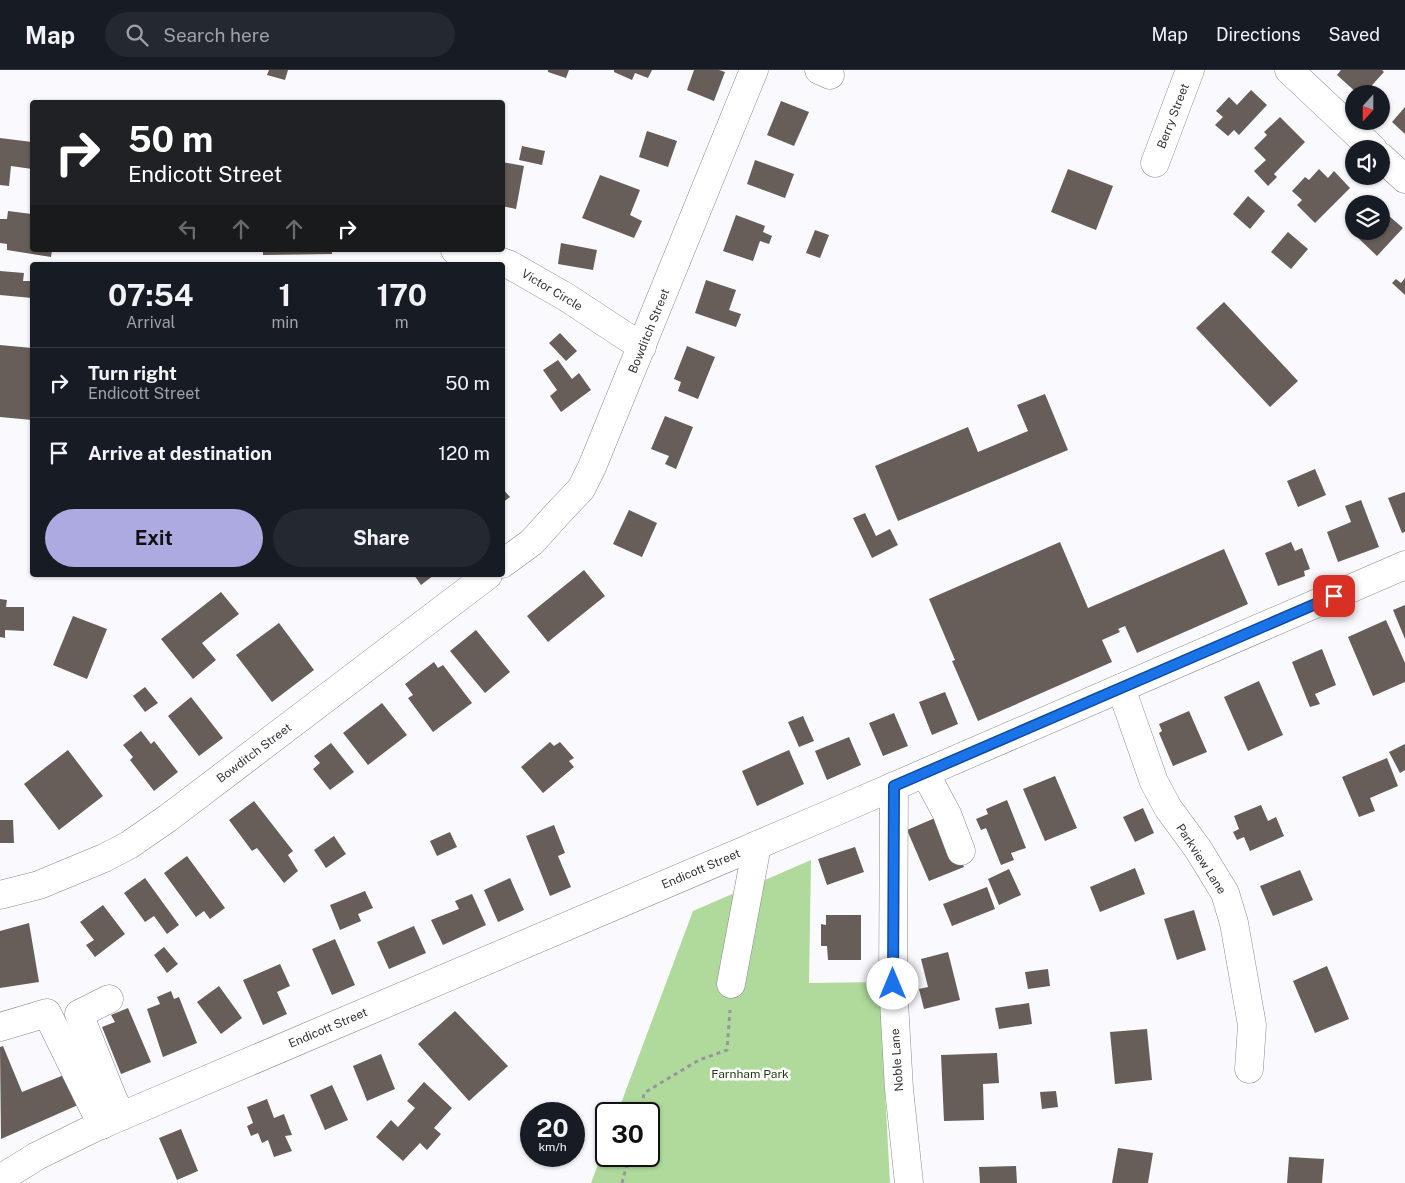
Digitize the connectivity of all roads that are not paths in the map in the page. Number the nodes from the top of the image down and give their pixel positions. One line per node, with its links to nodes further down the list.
1 (754, 70): 11 (street, Bowditch Street)
2 (1190, 70): 5 (street, Berry Street)
3 (1289, 70): 4 (street)
4 (1363, 140)
5 (1155, 163)
6 (1390, 165): 7 (street)
7 (1405, 179)
8 (470, 252): 9 (street, Victor Circle)
9 (502, 262)
10 (505, 263): 11 (street, Victor Circle)
11 (642, 347): 12 (street, Bowditch Street)
12 (505, 562)
13 (1405, 565): 15 (street, Endicott Street)
14 (485, 577): 20 (street, Bowditch Street)
15 (1121, 688): 16 (street, Endicott Street); 24 (street, Parkview Lane)
16 (926, 773): 17 (street, Endicott Street); 19 (street)
17 (894, 786): 18 (street, Endicott Street); 27 (street, Noble Lane)
18 (757, 845): 21 (street); 25 (street, Endicott Street)
19 (961, 851)
20 (0, 895)
21 (732, 984)
22 (109, 1000): 25 (street)
23 (0, 1027): 25 (street)
24 (1249, 1069)
25 (112, 1120): 26 (street, Endicott Street)
26 (0, 1179)
27 (910, 1183)

